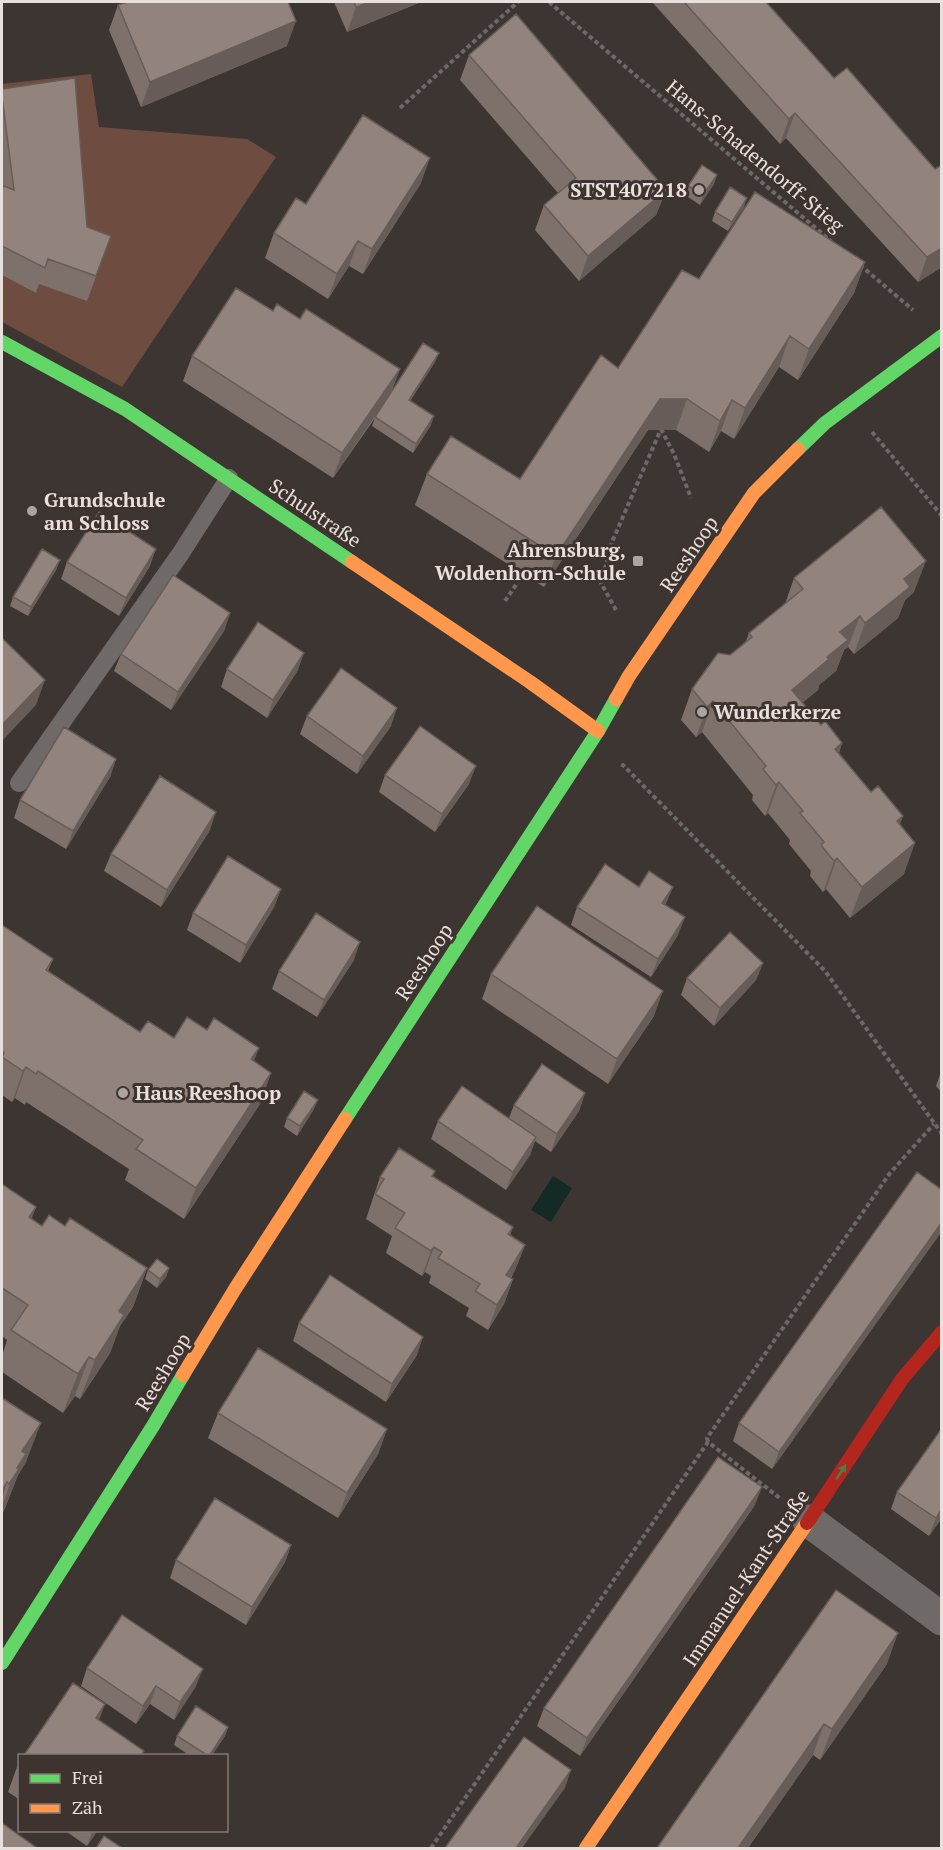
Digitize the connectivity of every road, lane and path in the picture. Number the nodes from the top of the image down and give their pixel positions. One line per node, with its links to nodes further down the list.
1 (518, 2): 3 (path)
2 (549, 2): 4 (path, Hans-Schadendorff-Stieg)
3 (400, 108)
4 (832, 241)
5 (859, 265): 6 (path)
6 (914, 311)
7 (942, 336): 9 (street, Reeshoop)
8 (2, 342): 10 (street, Schulstraße)
9 (849, 404): 12 (path); 16 (street, Reeshoop)
10 (229, 478): 16 (street, Schulstraße); 18 (lane)
11 (691, 498): 15 (path)
12 (942, 516)
13 (524, 573): 14 (path)
14 (505, 601)
15 (616, 610)
16 (598, 731): 25 (street, Reeshoop)
17 (617, 774): 19 (path)
18 (20, 783)
19 (934, 1124): 20 (path); 22 (path)
20 (942, 1134)
21 (942, 1332): 23 (street, Immanuel-Kant-Straße, one-way to 21)
22 (708, 1442): 23 (path); 26 (path)
23 (809, 1521): 24 (street); 27 (street, Immanuel-Kant-Straße)
24 (942, 1619)
25 (2, 1663)
26 (431, 1848)
27 (586, 1848)

